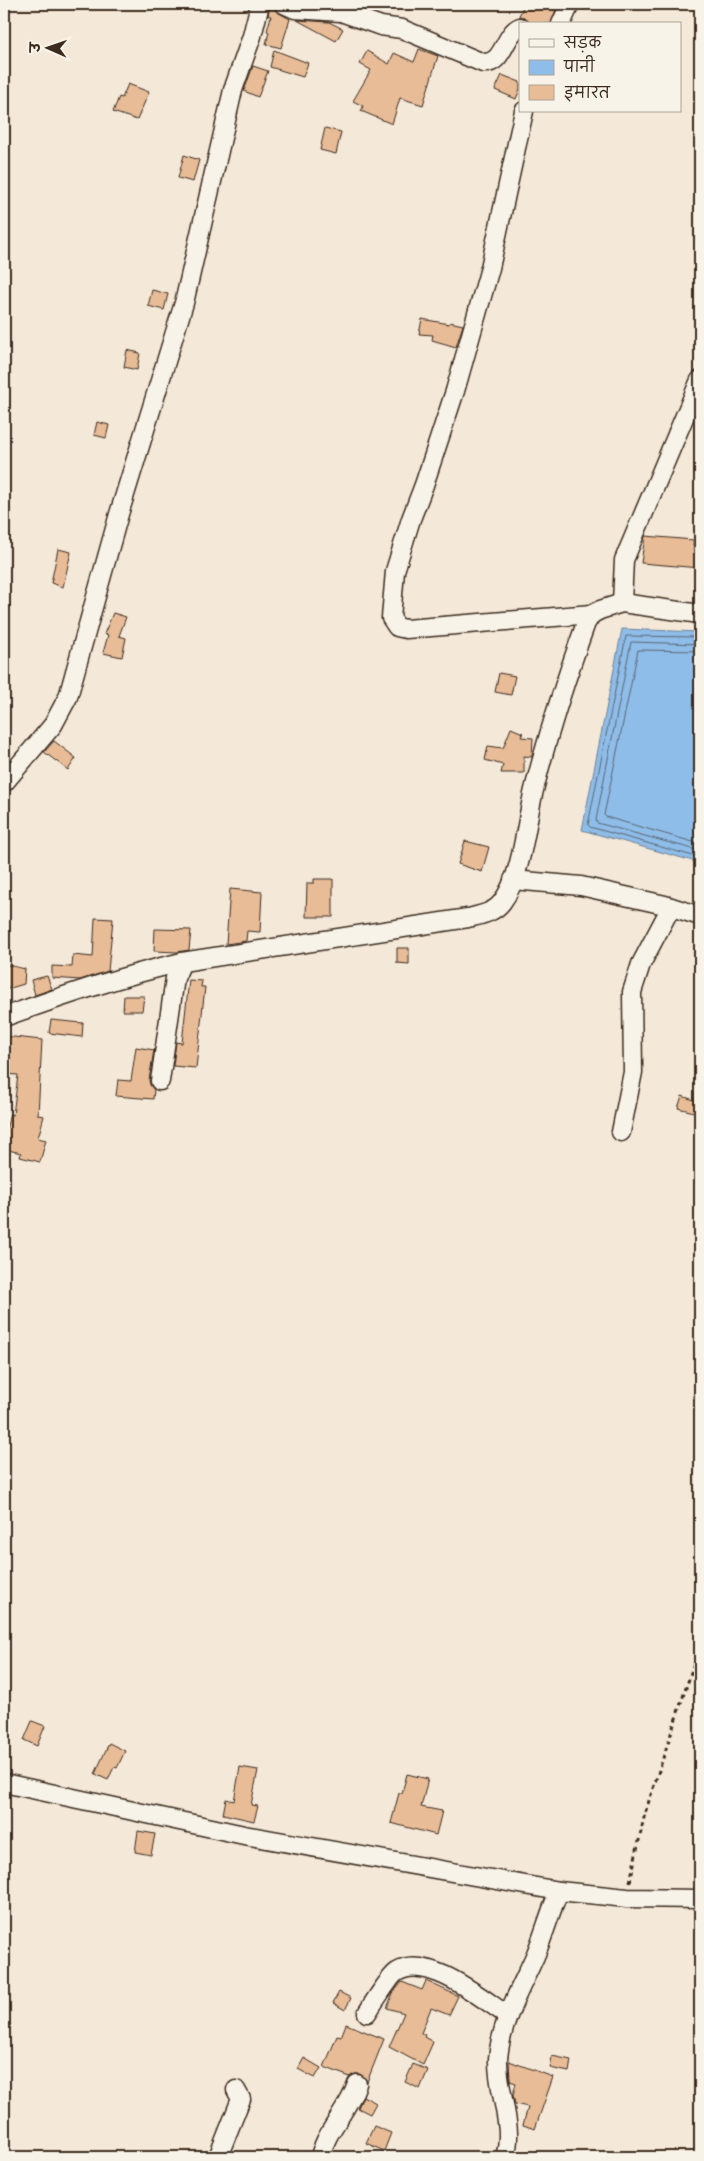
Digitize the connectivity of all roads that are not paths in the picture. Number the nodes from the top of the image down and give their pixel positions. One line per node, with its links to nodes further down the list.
1 (260, 4): 11 (street)
2 (284, 4): 5 (street)
3 (570, 4): 4 (street)
4 (562, 22)
5 (519, 27)
6 (524, 112): 9 (street)
7 (700, 380): 8 (street)
8 (622, 603): 9 (street); 10 (street)
9 (592, 614): 12 (street)
10 (700, 614)
11 (4, 783)
12 (513, 880): 13 (street); 15 (street)
13 (670, 907): 14 (street); 18 (street)
14 (700, 916)
15 (182, 962): 16 (street); 17 (street)
16 (4, 1017)
17 (160, 1081)
18 (621, 1132)
19 (4, 1783): 20 (street)
20 (559, 1892): 21 (street); 23 (street)
21 (700, 1898)
22 (368, 2013): 23 (street)
23 (507, 2015): 28 (street)
24 (357, 2084): 27 (street)
25 (236, 2090): 26 (street)
26 (218, 2157)
27 (320, 2157)
28 (505, 2157)

